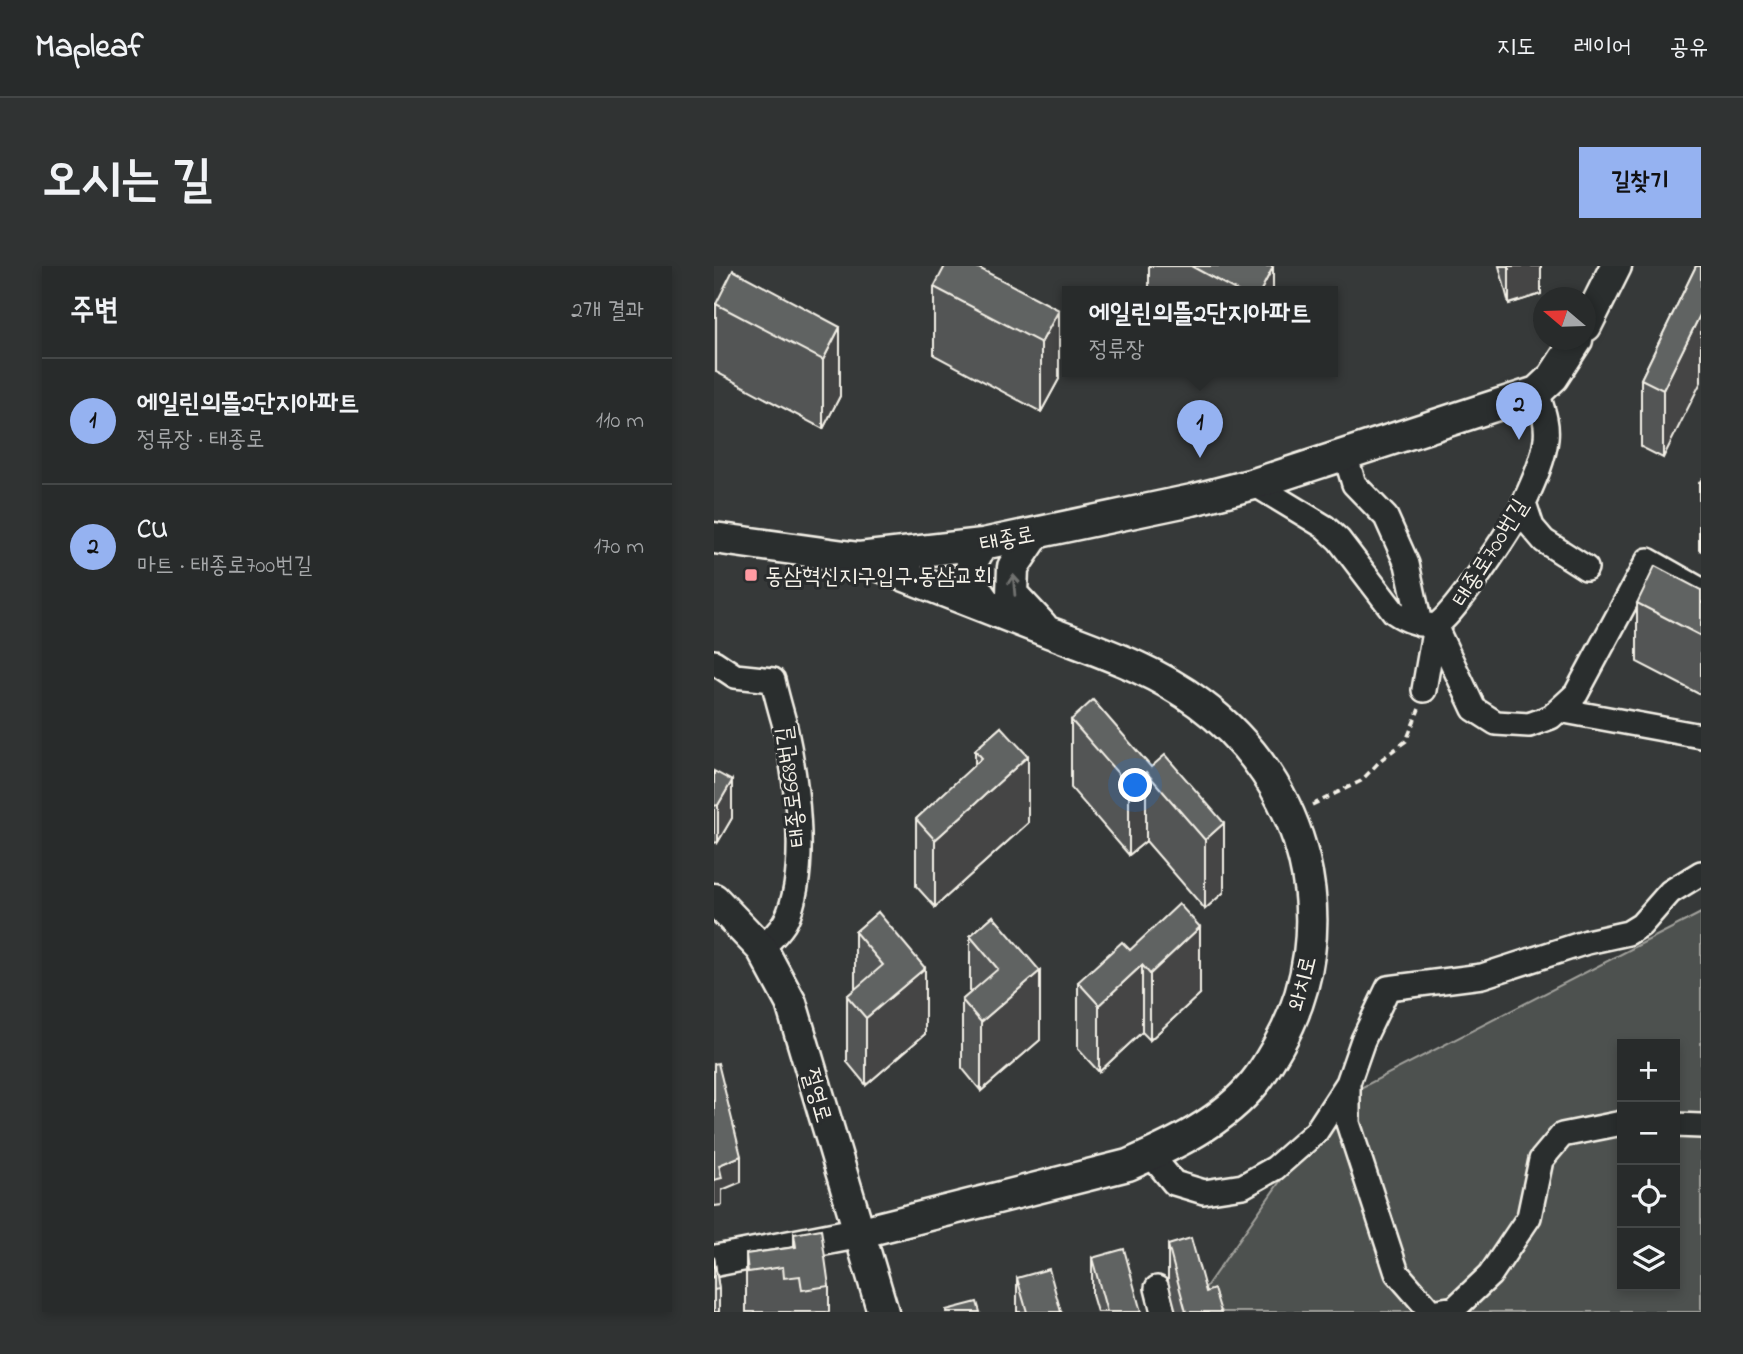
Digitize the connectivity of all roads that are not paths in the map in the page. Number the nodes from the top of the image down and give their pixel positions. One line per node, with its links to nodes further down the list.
1 (1616, 266): 2 (main road)
2 (1596, 307)
3 (1571, 350): 4 (main road)
4 (1537, 392): 5 (main road, 태종로); 7 (street, 태종로700번길)
5 (1345, 454): 6 (main road, 태종로); 15 (street)
6 (1254, 484): 8 (main road, 태종로); 15 (street)
7 (1524, 503): 12 (street); 15 (street, 태종로700번길)
8 (1036, 533): 10 (main road, 태종로); 16 (main road, one-way to 8)
9 (714, 538): 11 (main road, 태종로)
10 (984, 544): 11 (main road, 태종로); 14 (main road)
11 (859, 558): 14 (main road, 와치로)
12 (1586, 568)
13 (1701, 590): 19 (street)
14 (990, 609): 16 (main road, 와치로)
15 (1428, 625): 18 (street); 19 (street)
16 (1047, 631): 28 (main road, 와치로)
17 (714, 662): 23 (street, 태종로668번길)
18 (1424, 690)
19 (1559, 710): 20 (street)
20 (1701, 736)
21 (1701, 873): 24 (street)
22 (714, 899): 23 (main road, 절영로)
23 (762, 949): 29 (main road, 절영로)
24 (1348, 1083): 25 (street); 28 (street)
25 (1617, 1124)
26 (1680, 1125): 27 (street)
27 (1701, 1126)
28 (1151, 1155): 29 (main road, 와치로)
29 (858, 1233): 30 (main road, 와치로); 32 (main road, 절영로)
30 (714, 1261)
31 (1157, 1288): 33 (street)
32 (883, 1312)
33 (1163, 1312)

